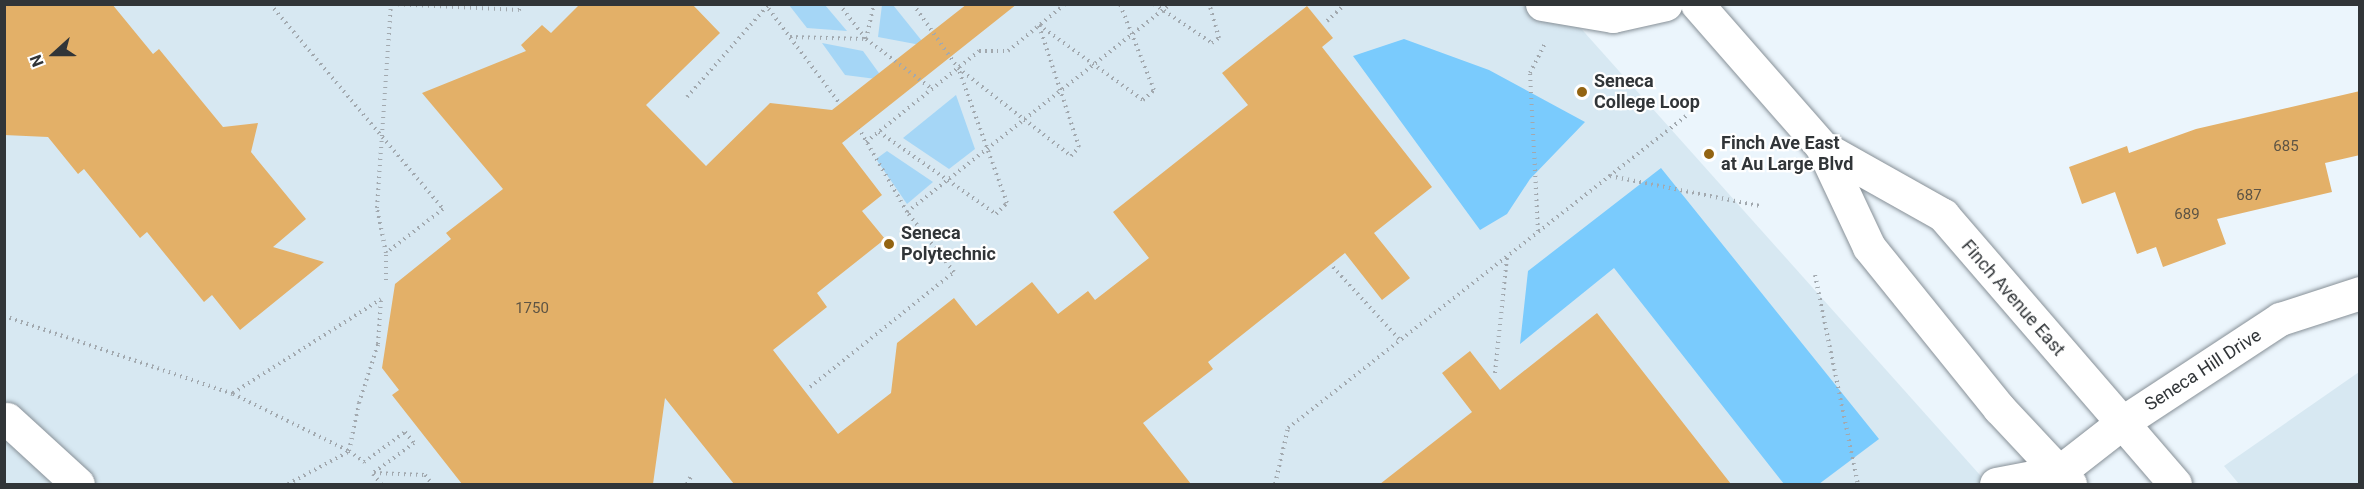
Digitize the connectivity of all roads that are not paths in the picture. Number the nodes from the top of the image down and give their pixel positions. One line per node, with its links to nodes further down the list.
1 (1666, 4): 3 (main road)
2 (1697, 4): 4 (main road, Finch Avenue East)
3 (1552, 6)
4 (1822, 147): 7 (main road, Finch Avenue East); 8 (main road, Finch Avenue East)
5 (2360, 293): 7 (main road, Seneca Hill Drive)
6 (7, 419): 9 (main road)
7 (2123, 422): 8 (main road, Seneca Hill Drive); 11 (main road, Finch Avenue East)
8 (2060, 480): 10 (main road)
9 (78, 484)
10 (1996, 484)
11 (2175, 484)

